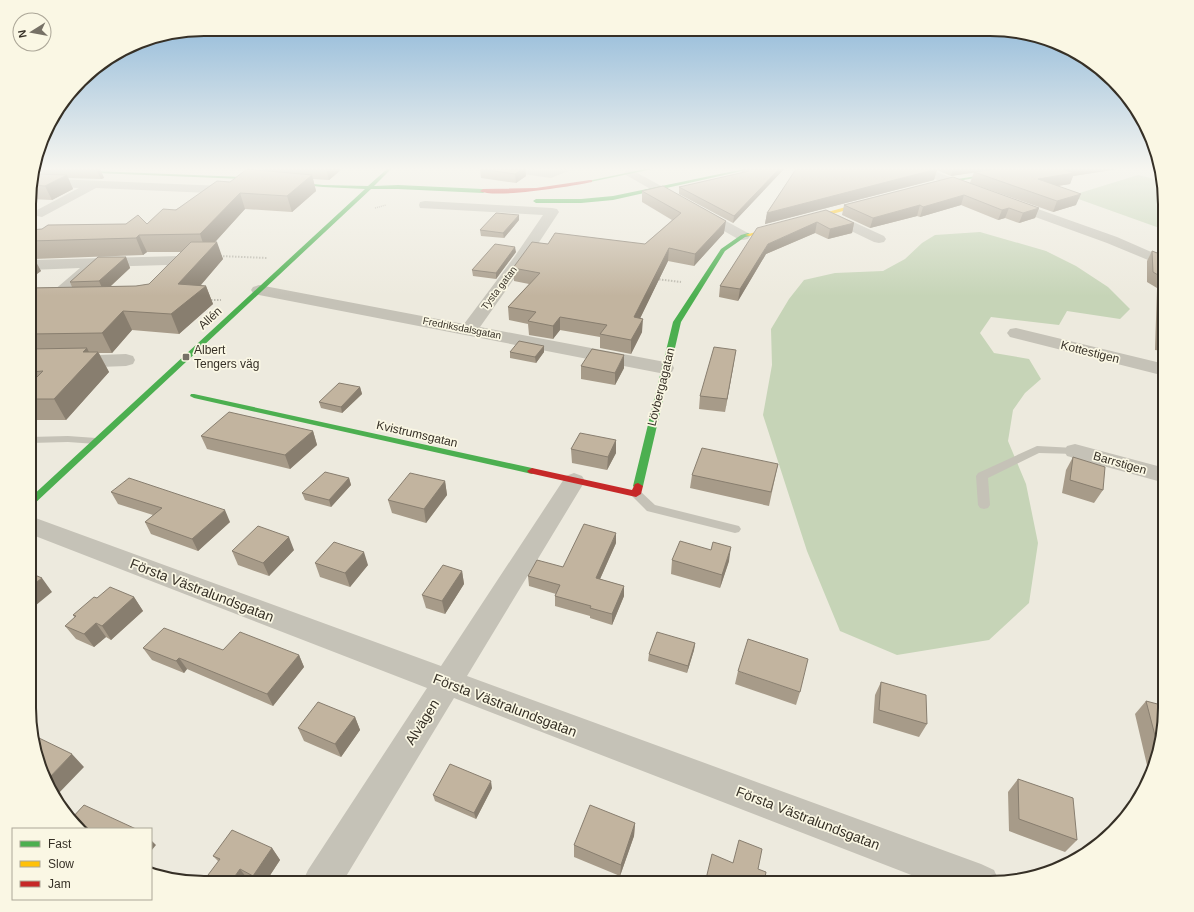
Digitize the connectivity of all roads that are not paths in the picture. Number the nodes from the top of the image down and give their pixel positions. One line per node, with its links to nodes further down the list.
1 (345, 212): 8 (street, Allén)
2 (357, 212): 8 (street)
3 (547, 212): 17 (street, Tysta gatan)
4 (700, 212): 9 (street)
5 (835, 212): 7 (street, Lövbergagatan)
6 (1035, 212): 11 (street)
7 (826, 214): 9 (street, Lövbergagatan); 10 (street)
8 (334, 222): 15 (street, Allén)
9 (743, 236): 21 (street, Lövbergagatan)
10 (879, 239)
11 (1158, 260)
12 (93, 264): 13 (street); 14 (street); 16 (street)
13 (36, 265)
14 (154, 288)
15 (259, 290): 17 (street, Fredriksdalsgatan); 25 (street, Allén)
16 (75, 300)
17 (468, 330): 21 (street, Fredriksdalsgatan)
18 (1016, 333): 22 (street, Kottestigen)
19 (126, 360): 20 (street)
20 (52, 362)
21 (665, 368): 29 (street, Lövbergagatan)
22 (1158, 368)
23 (194, 396): 28 (street, Kvistrumsgatan)
24 (36, 440): 25 (lane)
25 (96, 441): 30 (street, Allén)
26 (1075, 451): 27 (street, Barrstigen); 31 (lane)
27 (1158, 474)
28 (574, 481): 29 (street, Kvistrumsgatan); 34 (street, Alvägen)
29 (636, 494): 33 (lane)
30 (36, 497)
31 (984, 505)
32 (36, 527): 34 (street, Första Västralundsgatan)
33 (735, 529)
34 (447, 683): 35 (street, Alvägen); 36 (street, Första Västralundsgatan)
35 (325, 876)
36 (962, 876)

